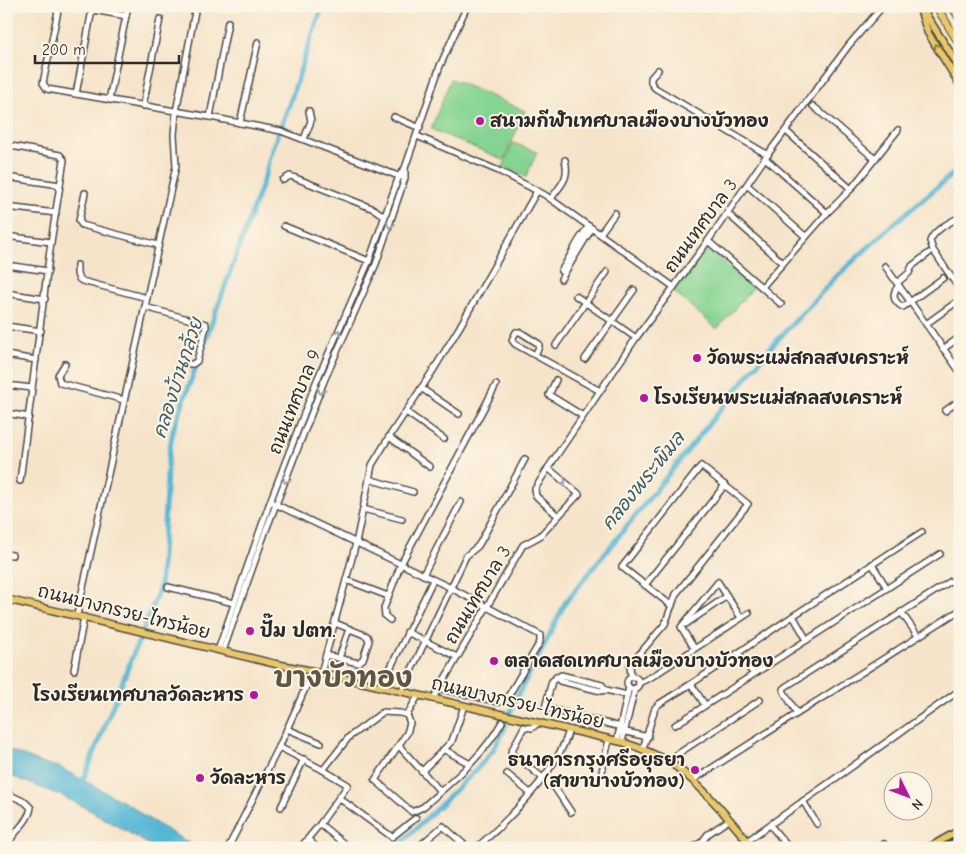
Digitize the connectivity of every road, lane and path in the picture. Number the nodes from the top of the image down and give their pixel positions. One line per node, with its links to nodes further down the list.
1 (59, 6): 20 (street)
2 (72, 6): 10 (street)
3 (128, 6): 11 (street)
4 (196, 6): 25 (street)
5 (467, 6): 29 (street, ถนนเทศบาล 9)
6 (883, 6): 31 (street, ถนนเทศบาล 3)
7 (920, 6): 17 (main road); 19 (main road, one-way to 7)
8 (936, 6): 16 (highway)
9 (952, 6): 13 (highway)
10 (92, 10): 11 (street); 20 (street)
11 (126, 16): 21 (street)
12 (160, 18): 22 (street)
13 (960, 19)
14 (228, 22): 26 (street)
15 (258, 42): 28 (street)
16 (960, 45)
17 (960, 68)
18 (658, 70): 35 (street)
19 (960, 85)
20 (76, 94): 21 (street)
21 (109, 100): 22 (street)
22 (143, 106): 25 (street)
23 (813, 106): 37 (street)
24 (309, 111): 33 (street)
25 (176, 112): 26 (street); 63 (street)
26 (210, 117): 28 (street)
27 (394, 117): 29 (street)
28 (240, 123): 33 (street)
29 (420, 128): 32 (street, ถนนเทศบาล 9)
30 (898, 130): 37 (street)
31 (786, 131): 35 (street, ถนนเทศบาล 3); 45 (street)
32 (417, 136): 38 (street, ถนนเทศบาล 9); 46 (street)
33 (304, 139): 39 (street)
34 (6, 145): 43 (street)
35 (767, 157): 44 (street, ถนนเทศบาล 3); 53 (street)
36 (565, 160): 48 (street)
37 (875, 160): 45 (street)
38 (405, 168): 39 (street, ถนนเทศบาล 9); 41 (street, ถนนเทศบาล 9)
39 (399, 176): 41 (street); 54 (street, ถนนเทศบาล 9)
40 (6, 177): 43 (street)
41 (405, 178): 130 (street, ถนนเทศบาล 9, one-way to 130)
42 (283, 180): 54 (street)
43 (60, 185): 50 (street)
44 (747, 185): 52 (street, ถนนเทศบาล 3); 60 (street)
45 (851, 189): 53 (street)
46 (537, 191): 48 (street); 108 (street)
47 (85, 193): 63 (street)
48 (551, 199): 57 (street)
49 (6, 207): 50 (street)
50 (56, 213): 62 (street)
51 (615, 213): 58 (street)
52 (728, 214): 61 (street, ถนนเทศบาล 3); 66 (street)
53 (827, 214): 60 (street)
54 (385, 217): 65 (street, ถนนเทศบาล 9)
55 (960, 217): 79 (street)
56 (284, 226): 65 (street)
57 (591, 227): 58 (street); 71 (street); 74 (street)
58 (600, 234): 76 (street)
59 (6, 236): 62 (street)
60 (806, 238): 66 (street)
61 (708, 241): 76 (street, ถนนเทศบาล 3); 77 (street)
62 (52, 242): 70 (street)
63 (158, 245): 82 (street)
64 (929, 253): 75 (street)
65 (369, 262): 128 (street, ถนนเทศบาล 9, one-way to 65)
66 (783, 263): 77 (street)
67 (6, 265): 70 (street)
68 (78, 265): 82 (street)
69 (884, 266): 75 (street)
70 (48, 271): 83 (street)
71 (561, 271)
72 (607, 272): 86 (street)
73 (943, 278): 85 (street)
74 (561, 279)
75 (898, 284): 85 (street); 85 (street)
76 (674, 287): 94 (street, ถนนเทศบาล 3)
77 (762, 287): 87 (street)
78 (634, 290): 89 (street)
79 (960, 290)
80 (6, 294): 83 (street)
81 (576, 296): 86 (street)
82 (146, 298): 88 (street)
83 (45, 299): 92 (street)
84 (958, 301): 90 (street)
85 (910, 302): 90 (street)
86 (586, 303): 89 (street); 95 (street)
87 (781, 304)
88 (145, 307): 102 (street); 110 (street)
89 (611, 320): 94 (street); 99 (street)
90 (926, 324): 96 (street)
91 (6, 326): 92 (street)
92 (41, 331): 100 (street)
93 (960, 337): 96 (street)
94 (636, 338): 109 (street, ถนนเทศบาล 3)
95 (556, 345)
96 (943, 349): 103 (street)
97 (6, 355): 100 (street)
98 (535, 355): 98 (street); 109 (street)
99 (585, 359)
100 (36, 360): 107 (street)
101 (65, 364): 110 (street)
102 (190, 364)
103 (960, 372)
104 (556, 380): 116 (street)
105 (6, 384): 107 (street)
106 (496, 386): 137 (street)
107 (32, 388): 117 (street)
108 (421, 388): 113 (street); 115 (street)
109 (600, 391): 116 (street, ถนนเทศบาล 3)
110 (124, 400): 156 (street)
111 (960, 400): 112 (street)
112 (945, 411)
113 (406, 412): 119 (street); 120 (street)
114 (7, 414): 117 (street); 118 (street)
115 (458, 414)
116 (583, 416): 123 (street, ถนนเทศบาล 3)
117 (29, 417): 125 (street)
118 (6, 424)
119 (388, 437): 122 (street); 124 (street)
120 (444, 440)
121 (525, 459): 145 (street)
122 (430, 467)
123 (548, 468): 132 (street, ถนนเทศบาล 3); 132 (street, ถนนเทศบาล 3, one-way to 132)
124 (369, 479): 127 (street); 131 (street)
125 (20, 481)
126 (725, 485): 142 (street); 142 (street); 152 (street)
127 (413, 492)
128 (270, 502): 130 (street); 150 (street, ถนนเทศบาล 9)
129 (461, 502): 139 (street)
130 (276, 504): 135 (street); 169 (street, ถนนเทศบาล 9)
131 (363, 509): 133 (street); 135 (street)
132 (558, 516): 151 (street, ถนนเทศบาล 3)
133 (402, 519)
134 (922, 532): 138 (street)
135 (356, 543): 137 (street); 140 (street)
136 (940, 554): 146 (street)
137 (401, 564): 139 (street); 147 (street)
138 (872, 564): 146 (street); 157 (street)
139 (423, 575): 141 (street)
140 (346, 580): 147 (street); 161 (street)
141 (433, 580): 145 (street); 164 (street)
142 (645, 585): 152 (street)
143 (168, 587): 150 (street)
144 (960, 587): 154 (street)
145 (451, 588): 151 (street); 167 (street)
146 (887, 588): 166 (street)
147 (388, 596): 160 (street)
148 (727, 596): 159 (street); 162 (street); 162 (street)
149 (6, 599): 156 (main road, ถนนบางกรวย-ไทรน้อย)
150 (234, 603): 169 (street, ถนนเทศบาล 9)
151 (486, 606): 172 (street, ถนนเทศบาล 3); 182 (street)
152 (672, 606): 178 (street)
153 (960, 610): 165 (street)
154 (901, 612): 165 (street); 192 (street)
155 (749, 613): 159 (street)
156 (77, 615): 158 (main road, ถนนบางกรวย-ไทรน้อย)
157 (793, 616): 166 (street); 170 (street)
158 (84, 617): 169 (main road, ถนนบางกรวย-ไทรน้อย); 174 (street)
159 (741, 618): 168 (street)
160 (390, 620)
161 (335, 623): 163 (street); 171 (street)
162 (681, 627): 168 (street)
163 (350, 629): 173 (street); 173 (street)
164 (407, 632): 167 (street); 181 (street)
165 (918, 636): 192 (street)
166 (807, 640): 177 (street)
167 (425, 641): 172 (street); 185 (street)
168 (694, 648): 179 (street)
169 (221, 651): 175 (main road, ถนนบางกรวย-ไทรน้อย)
170 (738, 653): 177 (street); 180 (street)
171 (326, 655): 173 (street); 176 (street)
172 (457, 657): 182 (street, ถนนเทศบาล 3)
173 (338, 658)
174 (74, 670)
175 (313, 671): 176 (main road, ถนนบางกรวย-ไทรน้อย); 197 (street)
176 (321, 673): 181 (main road, ถนนบางกรวย-ไทรน้อย)
177 (753, 674): 190 (street)
178 (632, 677): 179 (street); 183 (street)
179 (639, 683): 183 (street)
180 (691, 684): 190 (street); 200 (street)
181 (383, 688): 185 (main road, ถนนบางกรวย-ไทรน้อย)
182 (438, 688): 188 (street, ถนนเทศบาล 3)
183 (632, 688): 186 (street); 198 (street)
184 (960, 690): 221 (street)
185 (401, 692): 187 (main road, ถนนบางกรวย-ไทรน้อย)
186 (627, 695): 198 (street); 198 (street)
187 (418, 696): 188 (main road, ถนนบางกรวย-ไทรน้อย); 193 (street)
188 (433, 699): 191 (main road, ถนนบางกรวย-ไทรน้อย)
189 (760, 700): 209 (street)
190 (705, 705): 196 (street)
191 (464, 706): 195 (main road, ถนนบางกรวย-ไทรน้อย); 207 (street)
192 (798, 713): 216 (street)
193 (407, 715): 205 (street); 211 (street)
194 (502, 722): 210 (street)
195 (538, 724): 199 (main road, ถนนบางกรวย-ไทรน้อย); 215 (street)
196 (674, 725)
197 (288, 729): 203 (street); 204 (street)
198 (622, 729): 200 (street); 202 (street)
199 (569, 730): 201 (main road, ถนนบางกรวย-ไทรน้อย); 215 (street)
200 (648, 736): 206 (street)
201 (609, 739): 202 (main road, ถนนบางกรวย-ไทรน้อย); 213 (street)
202 (620, 742): 206 (main road, ถนนบางกรวย-ไทรน้อย)
203 (321, 744)
204 (279, 746): 208 (street); 235 (street)
205 (399, 746): 212 (street); 217 (street)
206 (643, 749): 209 (main road, ถนนบางกรวย-ไทรน้อย)
207 (445, 750): 210 (street); 212 (street)
208 (304, 760): 211 (street); 222 (street)
209 (668, 762): 216 (main road, ถนนบางกรวย-ไทรน้อย)
210 (470, 764): 217 (street)
211 (323, 770): 220 (street)
212 (422, 772): 217 (street)
213 (602, 772)
214 (507, 774): 219 (street)
215 (542, 778): 219 (street); 223 (street)
216 (693, 780): 225 (main road, ถนนบางกรวย-ไทรน้อย)
217 (440, 791)
218 (6, 793): 234 (street)
219 (530, 793): 241 (street)
220 (340, 798): 224 (street); 226 (street)
221 (803, 801): 227 (street); 228 (street)
222 (281, 807)
223 (571, 812)
224 (416, 818)
225 (729, 820): 232 (main road, ถนนบางกรวย-ไทรน้อย); 233 (street)
226 (320, 824): 230 (street); 238 (street)
227 (817, 824)
228 (770, 825): 232 (street); 243 (street)
229 (960, 830): 246 (main road)
230 (308, 839): 236 (street); 237 (street)
231 (960, 840): 247 (main road)
232 (749, 845)
233 (700, 846): 242 (street)
234 (6, 848)
235 (228, 848)
236 (300, 848)
237 (317, 848)
238 (349, 848)
239 (417, 848): 240 (street)
240 (468, 848)
241 (476, 848)
242 (692, 848)
243 (789, 848)
244 (878, 848): 245 (street)
245 (888, 848)
246 (928, 848)
247 (945, 848)

